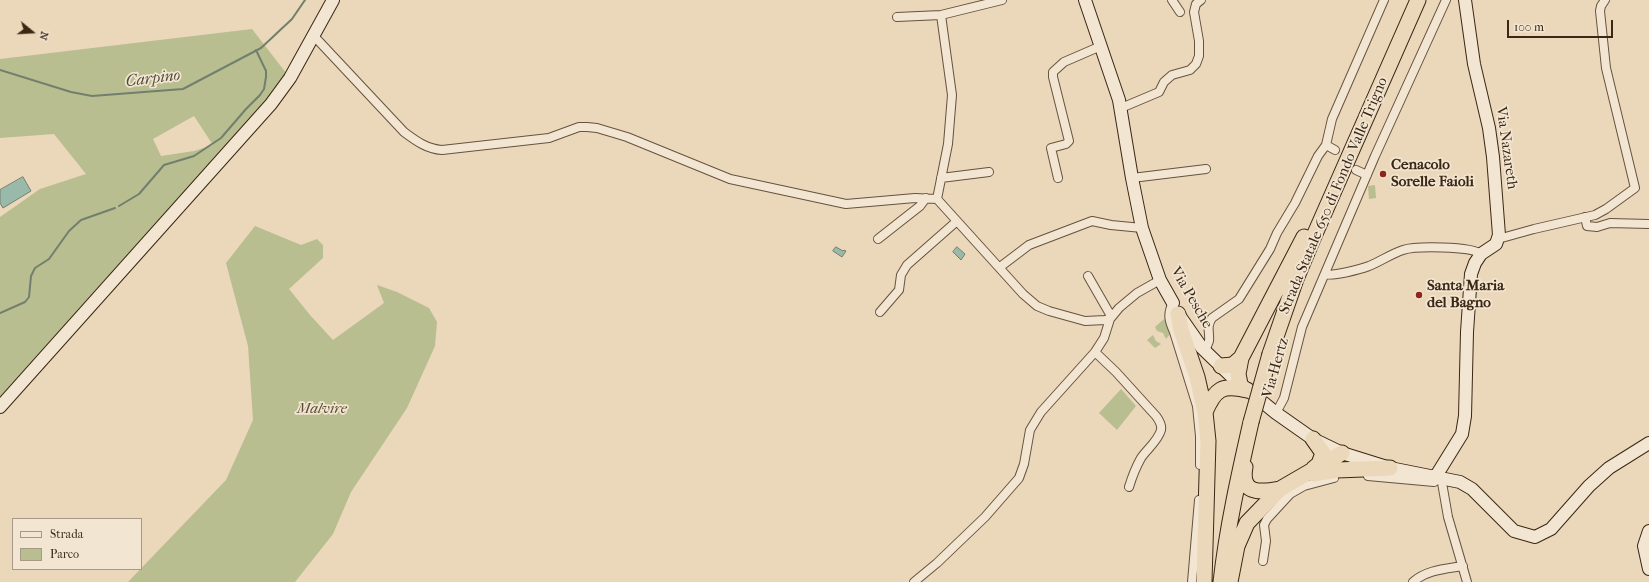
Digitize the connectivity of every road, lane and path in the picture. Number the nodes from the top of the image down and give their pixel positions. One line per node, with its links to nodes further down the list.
1 (333, 0): 14 (street)
2 (1002, 0): 12 (street)
3 (1085, 0): 15 (street, Via Pesche)
4 (1172, 0): 11 (street)
5 (1201, 0): 16 (street)
6 (1384, 0): 17 (street)
7 (1418, 0): 20 (highway, Strada Statale 650 di Fondo Valle Trigno)
8 (1446, 0): 22 (street, Via Hertz)
9 (1465, 0): 33 (street, Via Nazareth)
10 (1605, 0): 28 (street)
11 (1180, 12)
12 (941, 15): 13 (street); 23 (street)
13 (897, 17)
14 (314, 36): 26 (street); 47 (street)
15 (1101, 46): 16 (street, Via Pesche); 24 (street)
16 (1121, 108): 25 (street, Via Pesche)
17 (1326, 145): 18 (street); 42 (street)
18 (1336, 150)
19 (1206, 169): 25 (street)
20 (1351, 169): 22 (street); 44 (highway); 50 (highway, Strada Statale 650 di Fondo Valle Trigno, bridge)
21 (989, 172): 23 (street)
22 (1367, 175): 36 (street, Via Hertz)
23 (941, 178): 27 (street)
24 (1058, 178)
25 (1132, 178): 31 (street, Via Pesche)
26 (926, 198): 27 (street); 32 (street)
27 (937, 199): 29 (street)
28 (1585, 217): 30 (street); 33 (street)
29 (957, 220): 35 (street); 40 (street)
30 (1649, 224)
31 (1142, 228): 35 (street); 38 (street, Via Pesche)
32 (878, 239)
33 (1498, 239): 34 (street)
34 (1481, 254): 36 (street); 57 (street)
35 (1000, 267): 41 (street)
36 (1324, 274): 49 (street, Via Hertz)
37 (1088, 276): 41 (street)
38 (1160, 280): 39 (street, Via Pesche); 41 (street)
39 (1175, 308): 42 (street, Via Pesche); 48 (highway); 65 (street)
40 (880, 312)
41 (1111, 317): 43 (street)
42 (1205, 351): 45 (street, Via Pesche)
43 (1095, 352): 58 (street); 64 (street)
44 (1241, 358): 45 (highway); 46 (highway)
45 (1221, 366): 46 (street, Via Pesche)
46 (1244, 387): 48 (highway); 49 (street, Via Pesche)
47 (0, 407)
48 (1205, 412): 66 (highway)
49 (1276, 413): 51 (street, Via Pesche)
50 (1251, 422): 59 (highway); 67 (highway, Strada Statale 650 di Fondo Valle Trigno)
51 (1313, 439): 53 (street, Via Pesche); 56 (highway)
52 (1649, 443): 57 (street, Via Pesche)
53 (1342, 453): 54 (street, Via Pesche); 55 (highway); 56 (highway)
54 (1390, 468): 55 (highway); 57 (street, Via Pesche)
55 (1325, 472): 56 (highway)
56 (1306, 475): 59 (highway)
57 (1438, 476): 61 (street); 62 (street)
58 (1130, 487)
59 (1280, 489): 68 (highway)
60 (1649, 531): 63 (street)
61 (1262, 560)
62 (1463, 566): 69 (street); 70 (street)
63 (1649, 569)
64 (914, 582)
65 (1192, 582)
66 (1204, 582)
67 (1220, 582)
68 (1230, 582)
69 (1413, 582)
70 (1467, 582)

